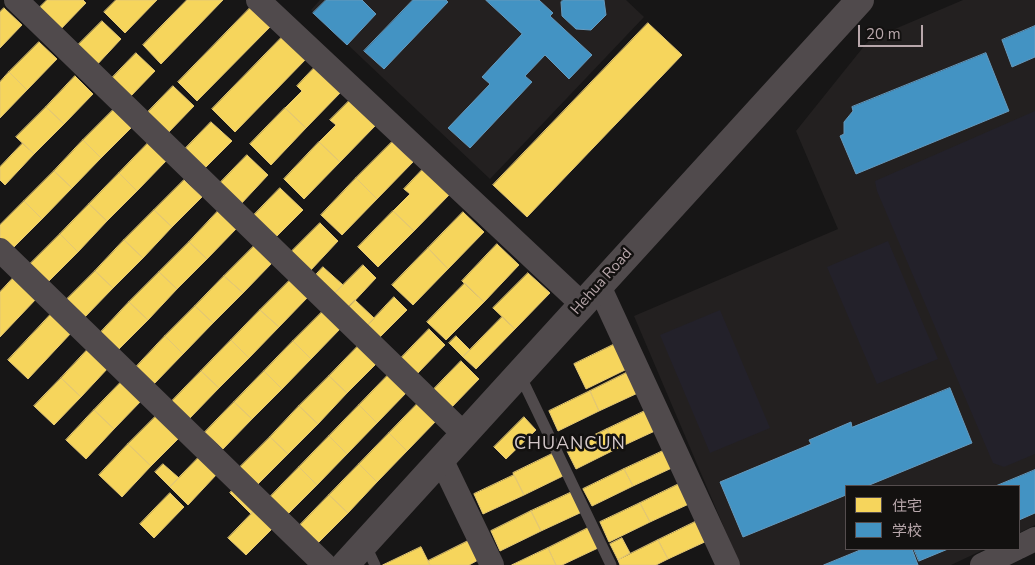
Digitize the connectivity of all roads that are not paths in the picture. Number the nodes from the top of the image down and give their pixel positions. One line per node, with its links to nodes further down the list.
1 (16, 0): 7 (street)
2 (258, 0): 5 (street)
3 (860, 0): 5 (street, Hehua Road)
4 (0, 250): 13 (street)
5 (591, 295): 6 (street, Hehua Road); 17 (street)
6 (519, 374): 7 (street, Hehua Road); 16 (lane)
7 (464, 434): 8 (street, Hehua Road)
8 (441, 459): 12 (street, Hehua Road); 15 (street)
9 (1035, 539): 10 (street)
10 (1020, 546)
11 (1013, 550): 18 (street)
12 (370, 554): 14 (street, Hehua Road)
13 (325, 565)
14 (344, 565)
15 (492, 565)
16 (611, 565)
17 (728, 565)
18 (982, 565)

